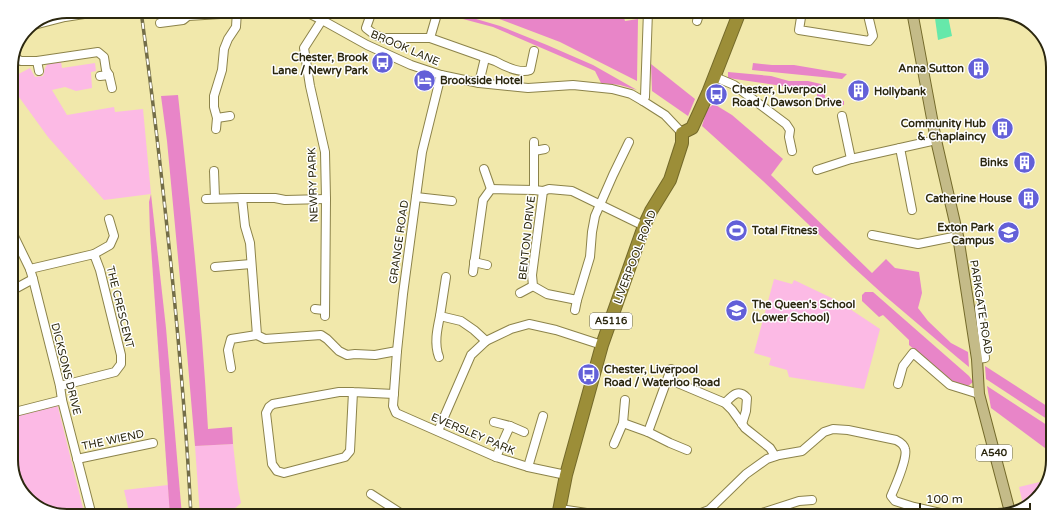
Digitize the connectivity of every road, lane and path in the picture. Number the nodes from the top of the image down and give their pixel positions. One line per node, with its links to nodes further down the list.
1 (186, 18): 14 (street)
2 (237, 18): 30 (street)
3 (318, 18): 12 (street, BROOK LANE)
4 (370, 18): 15 (street)
5 (436, 18): 15 (street)
6 (648, 18): 27 (street)
7 (698, 18): 13 (street)
8 (737, 18): 24 (highway, LIVERPOOL ROAD / A5116)
9 (801, 18): 10 (street)
10 (869, 18)
11 (913, 18): 33 (main road, PARKGATE ROAD / A540)
12 (322, 20): 22 (street, BROOK LANE); 51 (street, NEWRY PARK)
13 (697, 21)
14 (160, 23)
15 (430, 38): 17 (street)
16 (534, 51): 17 (street)
17 (485, 58): 25 (street)
18 (19, 60): 19 (street)
19 (37, 61): 20 (street); 21 (street)
20 (39, 71)
21 (109, 75): 23 (street); 26 (street)
22 (441, 75): 25 (street, BROOK LANE); 47 (street, GRANGE ROAD)
23 (100, 76)
24 (715, 77): 32 (highway, LIVERPOOL ROAD / A5116); 39 (street)
25 (478, 84): 27 (street, BROOK LANE)
26 (112, 88)
27 (644, 99): 32 (street, BROOK LANE)
28 (230, 116): 30 (street)
29 (842, 116): 40 (street)
30 (217, 118): 31 (street)
31 (216, 129)
32 (687, 130): 56 (highway, LIVERPOOL ROAD / A5116)
33 (936, 140): 36 (street); 58 (main road, PARKGATE ROAD / A540)
34 (534, 142): 38 (street)
35 (629, 142): 53 (street)
36 (900, 148): 40 (street); 54 (street)
37 (546, 149): 38 (street)
38 (534, 151): 45 (street)
39 (792, 151)
40 (851, 160): 42 (street)
41 (484, 169): 44 (street)
42 (817, 170)
43 (214, 171): 48 (street)
44 (491, 189): 45 (street); 61 (street)
45 (534, 190): 46 (street)
46 (543, 191): 53 (street); 69 (street, BENTON DRIVE)
47 (416, 197): 52 (street); 80 (street, GRANGE ROAD)
48 (215, 198): 49 (street); 50 (street)
49 (242, 198): 51 (street); 62 (street)
50 (206, 199)
51 (326, 199): 74 (street, NEWRY PARK)
52 (452, 201)
53 (600, 205): 56 (street); 72 (street)
54 (909, 206)
55 (109, 219): 60 (street)
56 (644, 226): 79 (highway, LIVERPOOL ROAD / A5116)
57 (872, 235): 58 (street)
58 (958, 236): 82 (main road, PARKGATE ROAD / A540)
59 (18, 244): 65 (street, DICKSONS DRIVE)
60 (94, 254): 65 (street, THE CRESCENT); 87 (street, THE CRESCENT)
61 (474, 262): 63 (street); 66 (street)
62 (251, 264): 64 (street); 77 (street)
63 (486, 265)
64 (214, 267)
65 (30, 269): 68 (street, DICKSONS DRIVE)
66 (472, 272)
67 (446, 277): 76 (street)
68 (33, 279): 70 (street); 87 (street, DICKSONS DRIVE)
69 (533, 286): 71 (street, BENTON DRIVE); 72 (street, BENTON DRIVE)
70 (18, 287)
71 (520, 293)
72 (577, 300): 75 (street)
73 (979, 308): 82 (street)
74 (315, 309)
75 (574, 310)
76 (440, 316): 78 (street); 81 (street)
77 (257, 336): 80 (street); 83 (street)
78 (486, 341): 79 (street); 101 (street)
79 (602, 344): 111 (highway, LIVERPOOL ROAD / A5116)
80 (397, 351): 89 (street, GRANGE ROAD)
81 (439, 358)
82 (977, 359): 90 (main road, PARKGATE ROAD / A540)
83 (231, 368)
84 (672, 369): 85 (street)
85 (668, 379): 93 (street); 103 (street)
86 (898, 384): 90 (street)
87 (60, 386): 91 (street, DICKSONS DRIVE)
88 (353, 392): 88 (street); 89 (street)
89 (394, 394): 95 (street, GRANGE ROAD)
90 (979, 394): 114 (main road, PARKGATE ROAD / A540)
91 (62, 400): 94 (street); 109 (street, DICKSONS DRIVE)
92 (625, 400): 98 (street)
93 (725, 403): 99 (street); 99 (street)
94 (18, 411)
95 (396, 413): 101 (street, EVERSLEY PARK)
96 (543, 416): 110 (street)
97 (494, 422): 100 (street)
98 (623, 424): 103 (street); 105 (street)
99 (742, 424): 107 (street)
100 (510, 426): 102 (street); 108 (street)
101 (438, 431): 108 (street, EVERSLEY PARK)
102 (524, 432)
103 (648, 432): 106 (street)
104 (153, 443): 109 (street, THE WIEND)
105 (614, 444)
106 (687, 450)
107 (775, 456): 118 (street); 120 (street)
108 (496, 458): 110 (street, EVERSLEY PARK)
109 (77, 459): 115 (street, DICKSONS DRIVE)
110 (528, 467): 111 (street, EVERSLEY PARK)
111 (566, 475): 117 (highway, LIVERPOOL ROAD / A5116)
112 (371, 494): 116 (street)
113 (812, 500): 119 (street)
114 (1009, 507)
115 (90, 509)
116 (394, 509)
117 (560, 509)
118 (710, 509)
119 (774, 509)
120 (923, 509)

